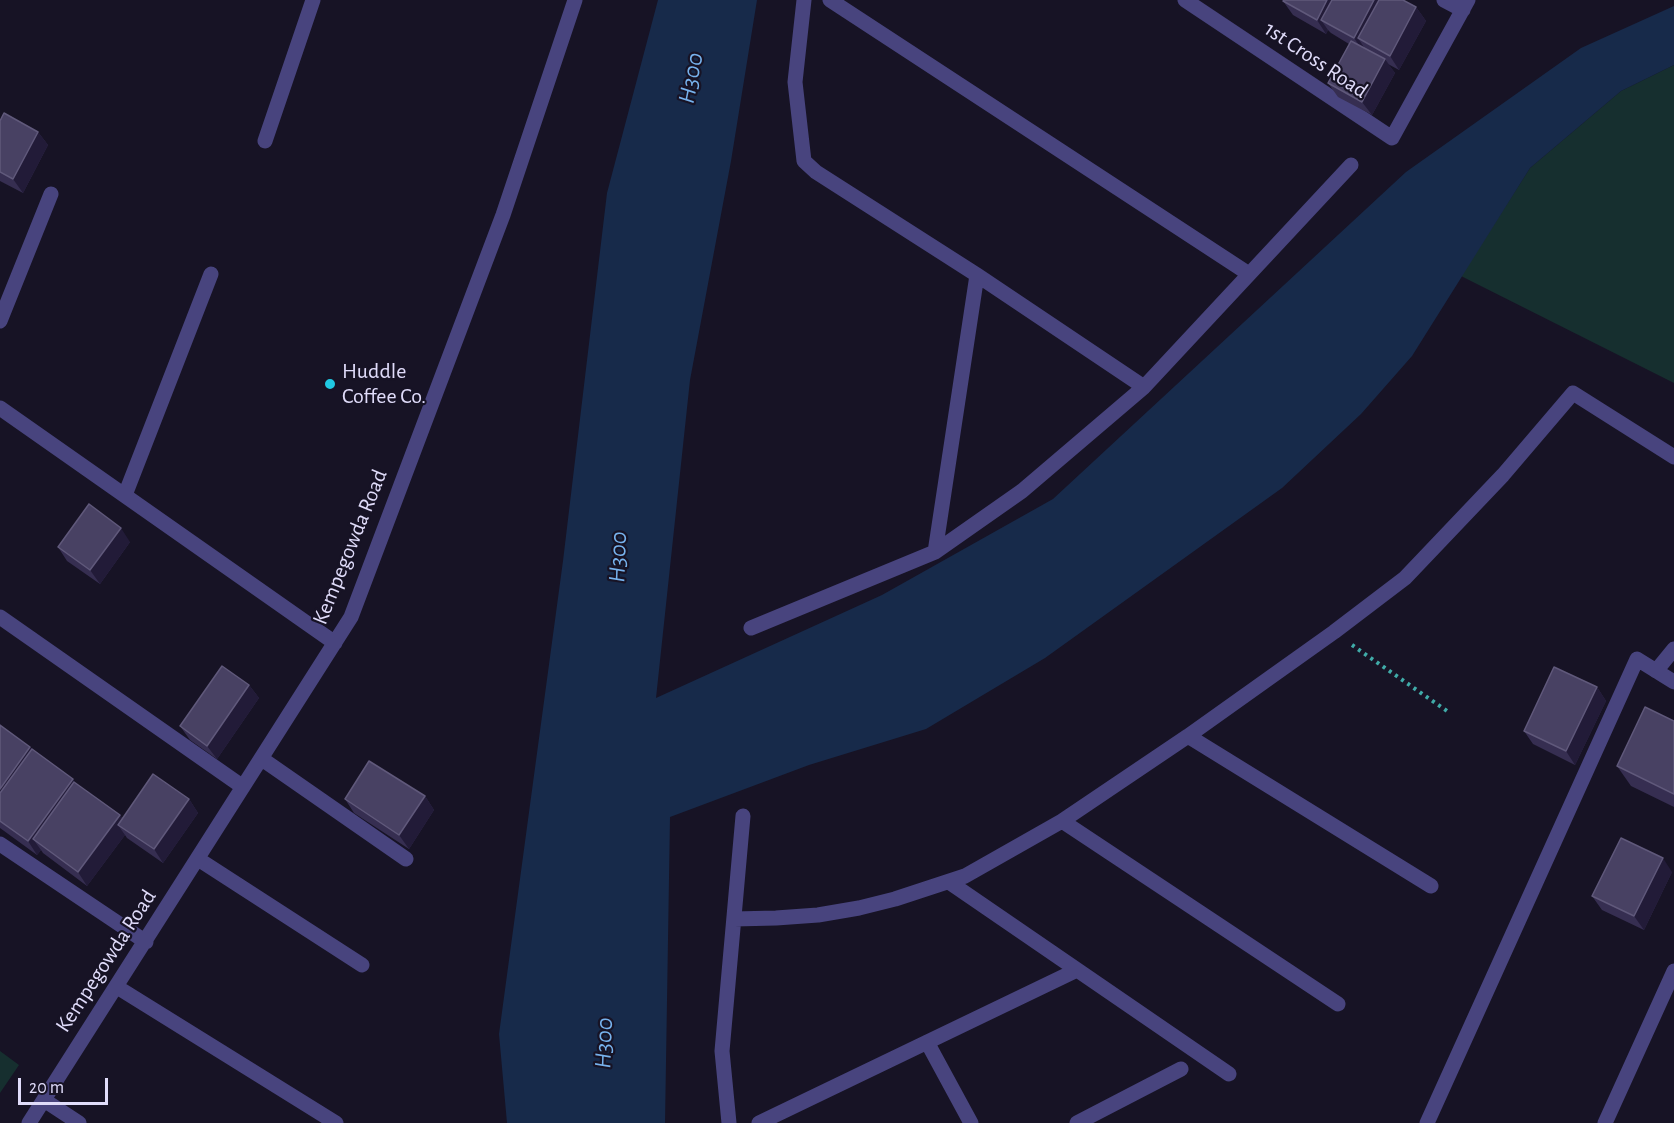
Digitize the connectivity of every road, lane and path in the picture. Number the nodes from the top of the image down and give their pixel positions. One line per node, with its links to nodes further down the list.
1 (313, 0): 8 (street)
2 (574, 0): 23 (street, Kempegowda Road)
3 (804, 0): 13 (street)
4 (830, 0): 12 (street)
5 (1185, 0): 7 (street, 1st Cross Road)
6 (1444, 0): 7 (street)
7 (1465, 5)
8 (265, 141)
9 (1351, 165): 12 (street)
10 (51, 194): 14 (street)
11 (211, 273): 18 (street)
12 (1249, 274): 15 (street)
13 (977, 275): 15 (street); 19 (street)
14 (0, 321)
15 (1144, 387): 19 (street)
16 (0, 408): 18 (street)
17 (1674, 458): 22 (street)
18 (124, 495): 23 (street)
19 (935, 552): 21 (street)
20 (0, 616): 30 (street)
21 (751, 628)
22 (1334, 632): 27 (path); 28 (street)
23 (335, 643): 29 (street, Kempegowda Road)
24 (1674, 649): 25 (street)
25 (1656, 670): 26 (street); 49 (street)
26 (1674, 682)
27 (1447, 711)
28 (1188, 736): 32 (street); 37 (street)
29 (262, 759): 30 (street, Kempegowda Road); 35 (street)
30 (243, 788): 34 (street, Kempegowda Road)
31 (743, 816): 38 (street)
32 (1062, 821): 36 (street); 44 (street)
33 (0, 844): 39 (street)
34 (198, 859): 39 (street, Kempegowda Road); 40 (street)
35 (406, 859)
36 (949, 882): 38 (street); 41 (street)
37 (1431, 886)
38 (734, 919): 53 (street)
39 (146, 942): 43 (street, Kempegowda Road)
40 (362, 965)
41 (1077, 970): 45 (street); 47 (street)
42 (1674, 971): 58 (street)
43 (117, 987): 48 (street, Kempegowda Road); 52 (street)
44 (1338, 1004)
45 (927, 1042): 54 (street); 55 (street)
46 (1181, 1068): 56 (street)
47 (1229, 1074)
48 (44, 1100): 50 (street, Kempegowda Road); 51 (street)
49 (1429, 1119): 57 (street)
50 (29, 1123)
51 (79, 1123)
52 (336, 1123)
53 (729, 1123)
54 (759, 1123)
55 (971, 1123)
56 (1077, 1123)
57 (1414, 1123)
58 (1605, 1123)

